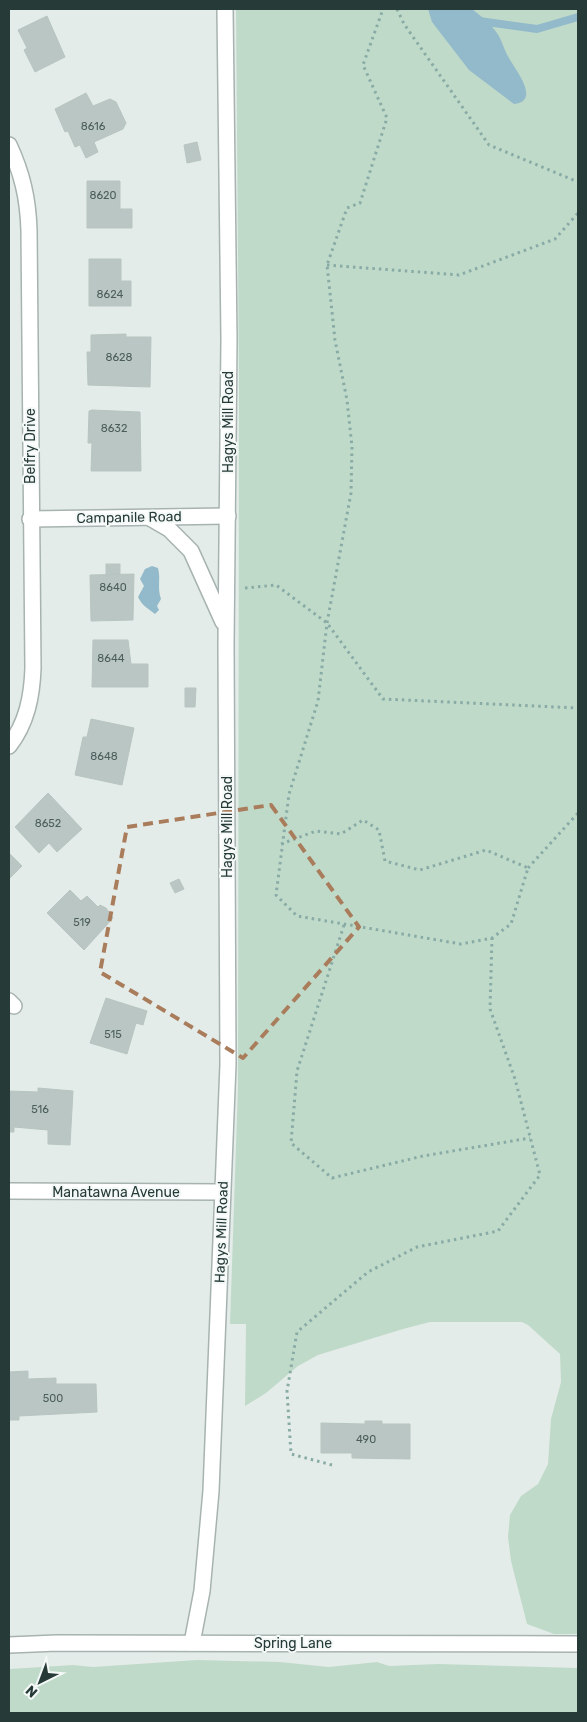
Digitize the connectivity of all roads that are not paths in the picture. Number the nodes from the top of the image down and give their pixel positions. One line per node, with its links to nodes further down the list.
1 (225, 9): 3 (street, Hagys Mill Road)
2 (9, 145): 5 (street, Belfry Drive)
3 (228, 516): 4 (street, Campanile Road); 6 (street, Hagys Mill Road)
4 (148, 517): 5 (street, Campanile Road); 6 (street)
5 (30, 519): 7 (street, Belfry Drive)
6 (226, 628): 9 (street, Hagys Mill Road)
7 (9, 746)
8 (9, 1190): 9 (street, Manatawna Avenue)
9 (222, 1192): 10 (street, Hagys Mill Road)
10 (192, 1643): 11 (street, Spring Lane); 12 (street, Spring Lane)
11 (578, 1644)
12 (9, 1645)

